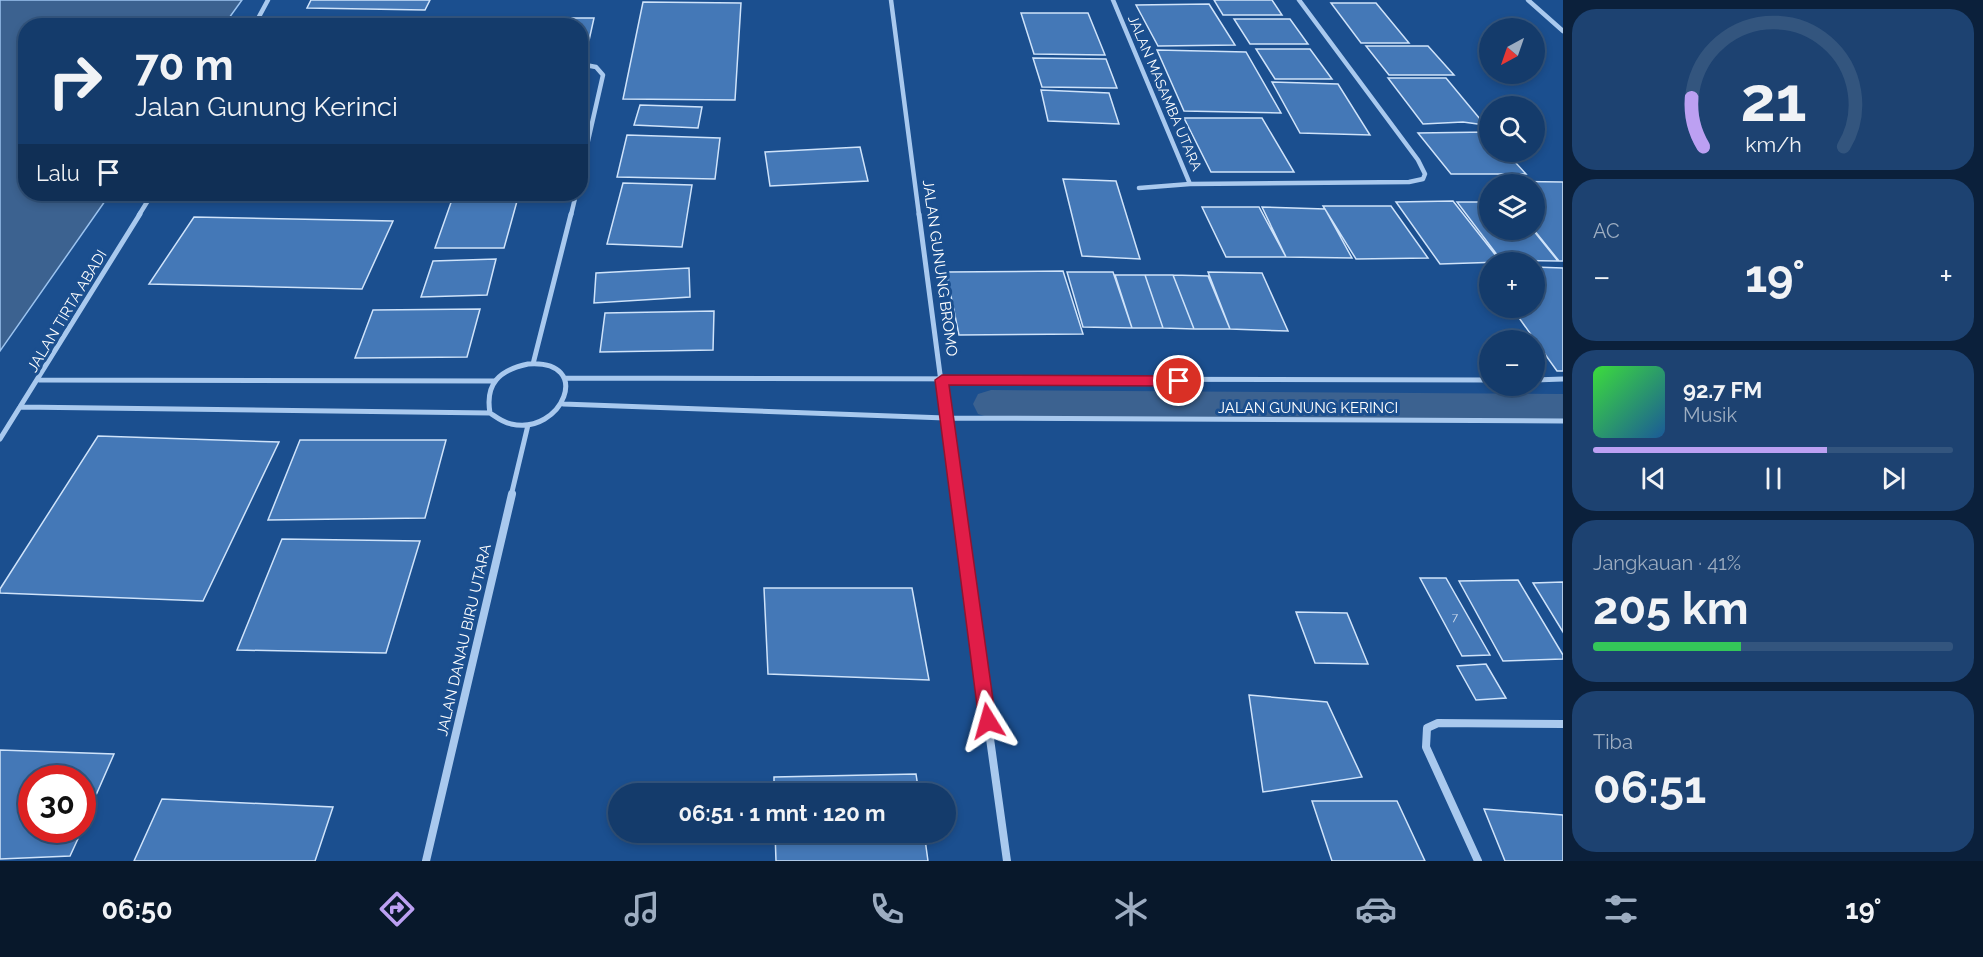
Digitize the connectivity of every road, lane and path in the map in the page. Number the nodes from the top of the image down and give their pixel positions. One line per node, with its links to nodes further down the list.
1 (268, 0): 6 (street)
2 (891, 0): 19 (street, JALAN GUNUNG BROMO)
3 (1113, 0): 11 (street, JALAN MASAMBA UTARA)
4 (1299, 0): 11 (street, JALAN MASAMBA UTARA)
5 (1528, 0): 7 (street)
6 (258, 18)
7 (1563, 32)
8 (588, 66): 9 (street)
9 (589, 143): 10 (street)
10 (588, 147)
11 (1190, 184): 12 (street)
12 (1139, 188)
13 (148, 201): 18 (street, JALAN TIRTA ABADI)
14 (574, 201): 15 (street)
15 (533, 364): 16 (street); 22 (street)
16 (564, 378): 19 (street, JALAN GUNUNG KERINCI); 23 (street)
17 (1563, 379): 21 (street)
18 (39, 380): 22 (street); 24 (street, JALAN TIRTA ABADI)
19 (942, 380): 20 (street, JALAN GUNUNG KERINCI); 26 (street, JALAN GUNUNG BROMO)
20 (1479, 380)
21 (1545, 380)
22 (494, 381): 25 (street)
23 (563, 404): 26 (street, JALAN GUNUNG KERINCI); 28 (street)
24 (20, 407): 25 (street); 29 (street, JALAN TIRTA ABADI)
25 (490, 413): 28 (street)
26 (945, 418): 27 (street, JALAN GUNUNG KERINCI); 32 (street, JALAN GUNUNG BROMO)
27 (1563, 421)
28 (528, 425): 31 (street, JALAN DANAU BIRU UTARA)
29 (0, 440)
30 (1563, 724): 33 (street)
31 (426, 861)
32 (1007, 861)
33 (1478, 861)

